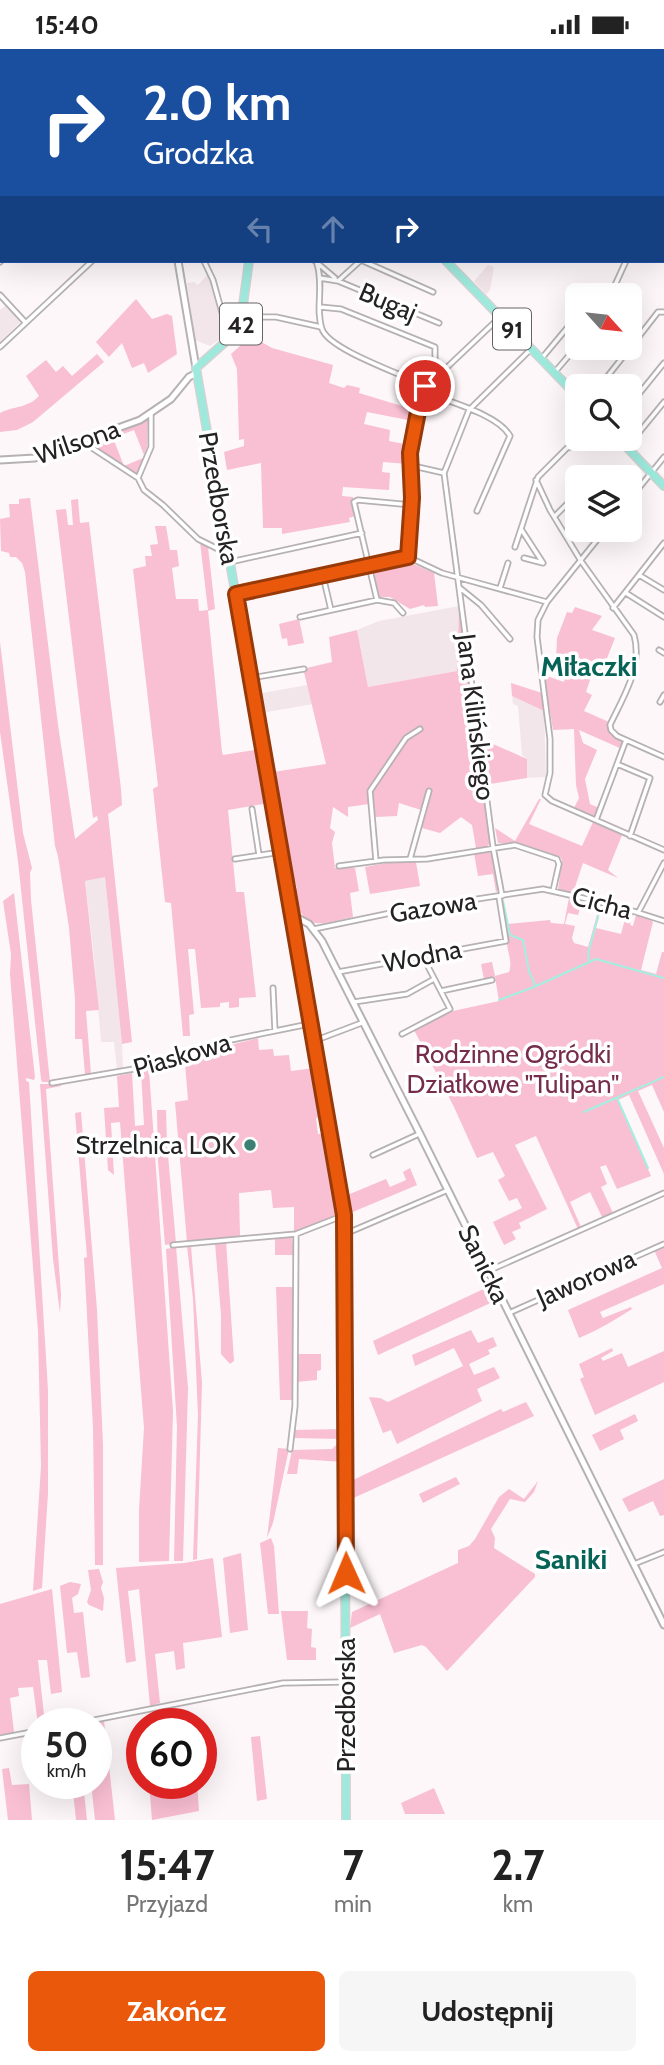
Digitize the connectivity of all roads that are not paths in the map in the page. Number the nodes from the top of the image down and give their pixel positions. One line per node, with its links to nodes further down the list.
1 (90, 263): 19 (street)
2 (178, 263): 30 (street, Przedborska)
3 (205, 263): 24 (street)
4 (249, 263): 17 (main road, 42)
5 (316, 263): 10 (street); 11 (street, Bugaj)
6 (358, 263): 11 (street)
7 (366, 263): 13 (street)
8 (448, 263): 18 (main road, 91)
9 (625, 263): 12 (street)
10 (320, 278): 11 (street, Bugaj); 15 (street)
11 (337, 280): 20 (street, Bugaj)
12 (616, 283)
13 (433, 292)
14 (0, 295): 19 (street)
15 (320, 307): 21 (street); 32 (street)
16 (664, 312): 23 (street)
17 (243, 317): 21 (street); 24 (main road, 42)
18 (500, 317): 26 (main road, 91); 32 (street)
19 (25, 322): 25 (street)
20 (439, 323)
21 (321, 327): 34 (street)
22 (565, 330): 27 (street)
23 (642, 333)
24 (229, 339): 30 (main road, 42)
25 (0, 347)
26 (531, 349): 27 (main road, 91); 38 (street, Jana Kilińskiego)
27 (541, 359): 31 (main road, 91)
28 (565, 360): 31 (street)
29 (664, 363): 35 (street)
30 (196, 371): 39 (street, Wilsona); 62 (main road, Przedborska / 42)
31 (554, 373): 33 (main road, 91)
32 (435, 378): 34 (street)
33 (565, 384)
34 (425, 386): 36 (street)
35 (642, 390)
36 (422, 391): 38 (street); 46 (street)
37 (664, 402): 40 (street)
38 (469, 410): 47 (street, Jana Kilińskiego); 55 (street)
39 (151, 413): 41 (street, Wilsona); 49 (street, Wilsona)
40 (642, 429)
41 (83, 442): 45 (street, Wilsona); 49 (street)
42 (565, 449): 50 (street)
43 (630, 451): 48 (main road)
44 (664, 457): 48 (street)
45 (0, 460)
46 (409, 465): 47 (street); 53 (street)
47 (444, 473): 69 (street, Jana Kilińskiego)
48 (651, 473): 51 (street); 52 (main road)
49 (138, 478): 62 (street)
50 (536, 480): 56 (street); 57 (street)
51 (642, 484)
52 (664, 486)
53 (412, 505): 58 (street); 63 (street)
54 (565, 506): 56 (street)
55 (477, 510)
56 (554, 517): 65 (street)
57 (521, 529): 61 (street); 64 (street)
58 (362, 533): 66 (street); 68 (street)
59 (596, 542): 65 (street)
60 (664, 543): 70 (street)
61 (515, 547)
62 (228, 553): 66 (main road, Przedborska / 42)
63 (408, 557): 68 (street); 69 (street)
64 (524, 558)
65 (581, 561): 78 (street); 79 (street)
66 (230, 562): 76 (main road, Przedborska / 42)
67 (508, 563): 73 (street)
68 (369, 565): 71 (street); 77 (street)
69 (457, 575): 72 (street, Jana Kilińskiego); 73 (street)
70 (639, 575): 74 (street); 75 (street)
71 (323, 576): 76 (street); 80 (street)
72 (459, 587): 84 (street, Jana Kilińskiego); 99 (street, Jana Kilińskiego)
73 (500, 588): 78 (street)
74 (664, 590)
75 (626, 593): 79 (street); 83 (street)
76 (236, 594): 88 (main road, Przedborska / 42)
77 (377, 600): 80 (street); 81 (street)
78 (547, 602): 97 (street)
79 (614, 608): 92 (street)
80 (331, 610): 82 (street)
81 (403, 613)
82 (300, 617)
83 (664, 617)
84 (510, 639)
85 (659, 650): 86 (street)
86 (664, 653)
87 (304, 669): 88 (street)
88 (250, 678): 101 (main road, Przedborska / 42)
89 (664, 695): 90 (street)
90 (660, 702)
91 (420, 729): 105 (street)
92 (626, 740): 93 (street); 94 (street)
93 (664, 757)
94 (617, 764): 97 (street); 98 (street)
95 (429, 792): 104 (street)
96 (252, 809): 102 (street)
97 (596, 821): 98 (street)
98 (630, 837): 100 (street)
99 (493, 847): 104 (street); 108 (street, Cicha); 109 (street, Jana Kilińskiego)
100 (664, 850)
101 (281, 852): 102 (street); 111 (main road, Przedborska / 42)
102 (259, 855): 103 (street)
103 (235, 859)
104 (410, 859): 105 (street)
105 (376, 861): 107 (street)
106 (664, 863): 110 (street)
107 (339, 866)
108 (553, 891): 109 (street, Gazowa); 110 (street, Cicha)
109 (500, 896): 113 (street, Gazowa); 114 (street, Jana Kilińskiego)
110 (638, 913): 112 (street, Cicha)
111 (292, 915): 113 (street, Sanicka); 123 (main road, Przedborska / 42)
112 (664, 921)
113 (314, 929): 116 (street, Sanicka)
114 (506, 941): 115 (street, Wodna)
115 (422, 955): 116 (street, Wodna); 117 (street)
116 (338, 972): 121 (street, Sanicka)
117 (434, 979): 120 (street); 121 (street)
118 (492, 981): 120 (street)
119 (273, 988): 124 (street)
120 (441, 991): 125 (street)
121 (354, 1002): 122 (street, Sanicka)
122 (364, 1022): 126 (street); 128 (street, Sanicka)
123 (311, 1024): 124 (street, Piaskowa); 126 (main road, Przedborska / 42)
124 (275, 1031): 127 (street, Piaskowa)
125 (402, 1034)
126 (314, 1041): 132 (main road, Przedborska / 42)
127 (52, 1083)
128 (420, 1133): 129 (street); 130 (street, Sanicka)
129 (373, 1155)
130 (448, 1190): 134 (street); 137 (street, Sanicka)
131 (664, 1193): 137 (street)
132 (344, 1215): 133 (street); 134 (main road, Przedborska / 42)
133 (296, 1234): 136 (street); 139 (street)
134 (345, 1234): 143 (main road, Przedborska / 42)
135 (664, 1244): 138 (street, Jaworowa)
136 (173, 1245)
137 (488, 1271): 138 (street, Sanicka)
138 (509, 1313): 141 (street, Sanicka)
139 (290, 1449)
140 (664, 1552): 141 (street)
141 (634, 1564): 142 (street, Sanicka)
142 (664, 1625)
143 (346, 1682): 144 (street); 147 (main road, Przedborska / 42)
144 (112, 1717)
145 (21, 1734): 146 (street)
146 (0, 1738)
147 (346, 1820)

